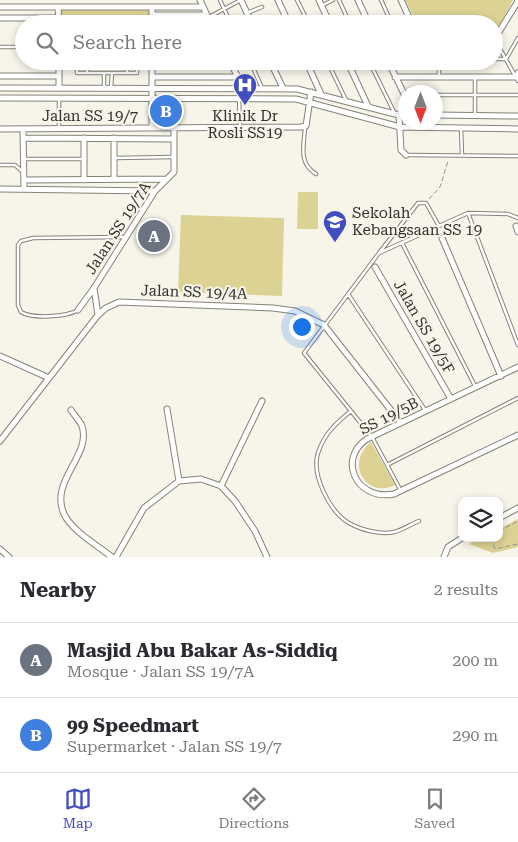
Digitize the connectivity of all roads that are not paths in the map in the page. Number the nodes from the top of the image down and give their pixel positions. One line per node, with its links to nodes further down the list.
1 (58, 0): 15 (lane)
2 (200, 0): 17 (street)
3 (220, 0): 19 (lane)
4 (241, 0): 19 (lane); 20 (street)
5 (278, 0): 26 (street)
6 (297, 0): 27 (lane)
7 (333, 0): 13 (lane)
8 (339, 0): 29 (lane)
9 (358, 0): 30 (street)
10 (381, 0): 31 (lane)
11 (401, 0): 32 (street)
12 (518, 1): 35 (street)
13 (320, 3): 28 (street)
14 (0, 7): 15 (street)
15 (58, 7): 16 (street); 21 (street)
16 (152, 7): 17 (street); 22 (street)
17 (203, 7): 23 (street)
18 (262, 7): 20 (lane)
19 (224, 9): 24 (lane); 25 (lane)
20 (247, 14)
21 (58, 15)
22 (152, 15)
23 (207, 15)
24 (210, 15)
25 (227, 15)
26 (285, 15)
27 (304, 15)
28 (326, 15)
29 (346, 15)
30 (366, 15)
31 (388, 15)
32 (408, 15)
33 (0, 18): 34 (street)
34 (15, 19)
35 (503, 26)
36 (518, 38): 40 (lane)
37 (0, 47): 38 (lane)
38 (15, 47)
39 (503, 54): 40 (lane)
40 (506, 59): 65 (lane)
41 (59, 70): 59 (street)
42 (77, 70): 54 (lane)
43 (137, 70): 57 (lane)
44 (152, 70): 60 (street)
45 (234, 70): 61 (street)
46 (254, 70): 73 (lane)
47 (274, 70): 74 (street)
48 (310, 70): 76 (street)
49 (331, 70): 84 (lane)
50 (351, 70): 86 (street)
51 (374, 70): 87 (lane)
52 (392, 70): 62 (street)
53 (439, 70): 63 (lane)
54 (87, 73): 55 (lane)
55 (104, 73): 56 (lane); 69 (lane)
56 (112, 73): 57 (lane); 70 (lane)
57 (127, 73)
58 (0, 76): 59 (street)
59 (59, 76): 68 (street)
60 (152, 77): 61 (street); 71 (street)
61 (237, 77): 72 (street)
62 (395, 77): 63 (street); 66 (street)
63 (439, 77): 64 (street)
64 (475, 77): 65 (street); 77 (lane)
65 (517, 77)
66 (399, 85)
67 (0, 88): 68 (street)
68 (59, 88): 69 (street)
69 (104, 88): 70 (street)
70 (111, 88): 71 (street)
71 (152, 88): 72 (street); 82 (street)
72 (243, 88): 73 (street)
73 (262, 88): 74 (street)
74 (283, 88): 75 (street)
75 (311, 92): 76 (street); 85 (street)
76 (321, 94): 84 (street)
77 (475, 95): 78 (lane); 79 (lane); 90 (lane)
78 (518, 95)
79 (443, 96)
80 (0, 98): 81 (street, Jalan SS 19/7)
81 (59, 99): 82 (street, Jalan SS 19/7); 96 (lane)
82 (152, 99): 83 (street, Jalan SS 19/7); 97 (street)
83 (239, 99): 85 (street, Jalan SS 19/7); 99 (lane)
84 (346, 100): 86 (street)
85 (309, 103): 92 (street, Jalan SS 19/7); 93 (street)
86 (368, 106): 88 (street)
87 (398, 111)
88 (398, 114)
89 (443, 115): 90 (street)
90 (475, 116): 91 (street)
91 (518, 116)
92 (398, 125)
93 (306, 126): 99 (street, Jalan SS 19/7); 117 (lane)
94 (443, 127): 100 (street, Jalan SS 19/7)
95 (23, 128): 96 (street, Jalan SS 19/7); 101 (street, Jalan SS 19/7); 104 (street)
96 (59, 128): 97 (street, Jalan SS 19/7)
97 (152, 128): 98 (street, Jalan SS 19/7)
98 (174, 128): 99 (street, Jalan SS 19/7); 107 (street, Jalan SS 19/7A)
99 (240, 128)
100 (461, 128): 102 (street, Jalan SS 19/7); 109 (lane)
101 (0, 129)
102 (518, 129)
103 (400, 130): 108 (street)
104 (23, 138): 105 (street); 113 (street)
105 (84, 138): 106 (street); 114 (street)
106 (114, 138): 107 (street); 112 (street)
107 (174, 138): 111 (street, Jalan SS 19/7A)
108 (406, 155): 109 (lane)
109 (462, 155): 110 (lane)
110 (518, 156)
111 (174, 157): 112 (lane); 118 (street, Jalan SS 19/7A)
112 (114, 158): 121 (street)
113 (23, 159): 114 (lane); 116 (street)
114 (84, 159): 120 (street)
115 (0, 165): 116 (lane)
116 (24, 172): 119 (street)
117 (316, 174)
118 (167, 179): 121 (street); 124 (street, Jalan SS 19/7A)
119 (24, 180): 120 (street); 123 (street)
120 (84, 180): 121 (street)
121 (114, 180)
122 (0, 189): 123 (street)
123 (24, 190): 124 (street)
124 (155, 191): 130 (street, Jalan SS 19/7A)
125 (468, 212): 126 (lane); 127 (lane); 140 (lane)
126 (518, 218)
127 (439, 226): 132 (lane); 133 (lane)
128 (516, 226): 129 (street)
129 (518, 232)
130 (127, 237): 135 (street, Jalan SS 19/7A); 137 (lane)
131 (442, 238): 143 (street)
132 (402, 243): 133 (lane); 145 (lane)
133 (379, 254): 136 (lane)
134 (376, 267): 147 (street, Jalan SS 19/5F)
135 (94, 288): 137 (street, Jalan SS 19/7A); 138 (street)
136 (348, 294): 139 (lane); 151 (lane)
137 (78, 310)
138 (98, 315): 139 (street, Jalan SS 19/4A); 144 (street, Jalan SS 19/4A)
139 (324, 325): 152 (lane); 153 (street, Jalan SS 19/4A)
140 (518, 345)
141 (0, 356): 144 (street)
142 (518, 367): 143 (street, SS 19/5B)
143 (501, 376): 145 (street, SS 19/5B)
144 (49, 378): 156 (street, Jalan SS 19/4A)
145 (476, 388): 147 (street, SS 19/5B)
146 (518, 398): 157 (lane)
147 (451, 399): 151 (street, SS 19/5B)
148 (262, 401): 159 (street)
149 (168, 409): 158 (street)
150 (71, 410): 167 (street)
151 (426, 411): 153 (street, SS 19/5B)
152 (351, 412): 155 (lane); 163 (lane)
153 (401, 423): 155 (street, SS 19/5B)
154 (518, 435): 160 (street, SS 19/5B)
155 (372, 437): 157 (lane); 160 (street, SS 19/5B)
156 (0, 441)
157 (387, 465): 160 (lane)
158 (179, 481): 159 (street); 167 (street)
159 (221, 486): 168 (street)
160 (401, 491)
161 (518, 508): 162 (street)
162 (503, 516)
163 (419, 520)
164 (458, 541): 169 (street)
165 (0, 549): 166 (street)
166 (9, 557)
167 (114, 557)
168 (267, 557)
169 (444, 557)

